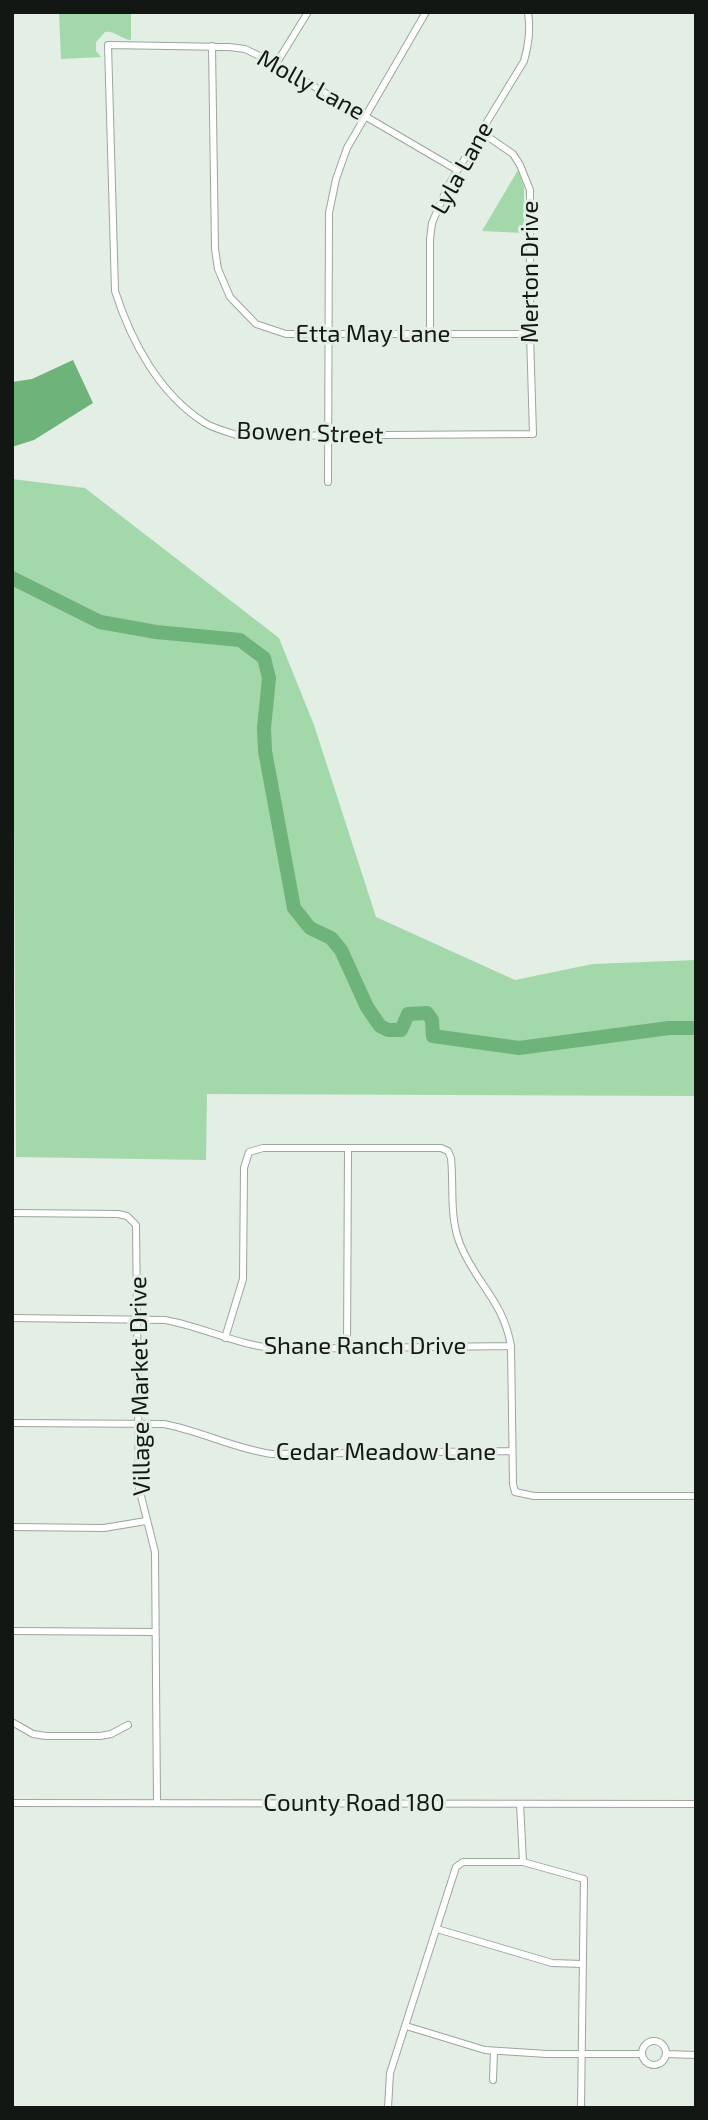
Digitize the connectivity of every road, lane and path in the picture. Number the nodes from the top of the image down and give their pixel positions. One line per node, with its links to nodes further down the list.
1 (308, 12): 6 (street)
2 (426, 12): 7 (street)
3 (528, 12): 8 (street, Lyla Lane)
4 (108, 45): 5 (street, Molly Lane); 14 (street, Bowen Street)
5 (212, 46): 6 (street, Molly Lane); 12 (street, Etta May Lane)
6 (276, 64): 7 (street, Molly Lane)
7 (366, 115): 9 (street, Molly Lane); 12 (street)
8 (481, 132): 9 (street, Lyla Lane); 11 (street, Merton Drive)
9 (457, 170): 10 (street, Lyla Lane)
10 (430, 334): 11 (street, Etta May Lane); 12 (street, Etta May Lane)
11 (530, 334): 13 (street, Merton Drive)
12 (328, 335): 14 (street)
13 (533, 434): 14 (street, Bowen Street)
14 (329, 437): 15 (street)
15 (328, 482)
16 (348, 1149): 20 (street); 21 (street); 22 (street)
17 (12, 1213): 19 (street, Village Market Drive)
18 (12, 1318): 19 (street, Shane Ranch Drive)
19 (138, 1319): 20 (street, Shane Ranch Drive); 24 (street, Village Market Drive)
20 (225, 1338): 22 (street, Shane Ranch Drive)
21 (511, 1346): 22 (street, Shane Ranch Drive); 25 (street)
22 (347, 1349)
23 (12, 1423): 24 (street, Cedar Meadow Lane)
24 (139, 1423): 25 (street, Cedar Meadow Lane); 27 (street, Village Market Drive)
25 (512, 1451): 26 (street)
26 (696, 1496)
27 (146, 1521): 28 (street); 30 (street, Village Market Drive)
28 (12, 1527)
29 (12, 1631): 30 (street)
30 (155, 1632): 34 (street, Village Market Drive)
31 (12, 1722): 32 (street)
32 (128, 1725)
33 (12, 1803): 34 (street, County Road 180)
34 (157, 1803): 35 (street, County Road 180)
35 (520, 1804): 36 (street, County Road 180); 37 (street)
36 (696, 1804)
37 (523, 1862): 38 (street); 39 (street)
38 (436, 1929): 39 (street); 40 (street)
39 (582, 1964): 42 (street)
40 (406, 2026): 41 (street); 47 (street)
41 (494, 2051): 42 (street); 46 (street)
42 (580, 2053): 43 (street); 48 (street)
43 (642, 2054): 44 (street); 44 (street)
44 (666, 2054): 45 (street)
45 (696, 2055)
46 (493, 2080)
47 (388, 2108)
48 (580, 2108)

